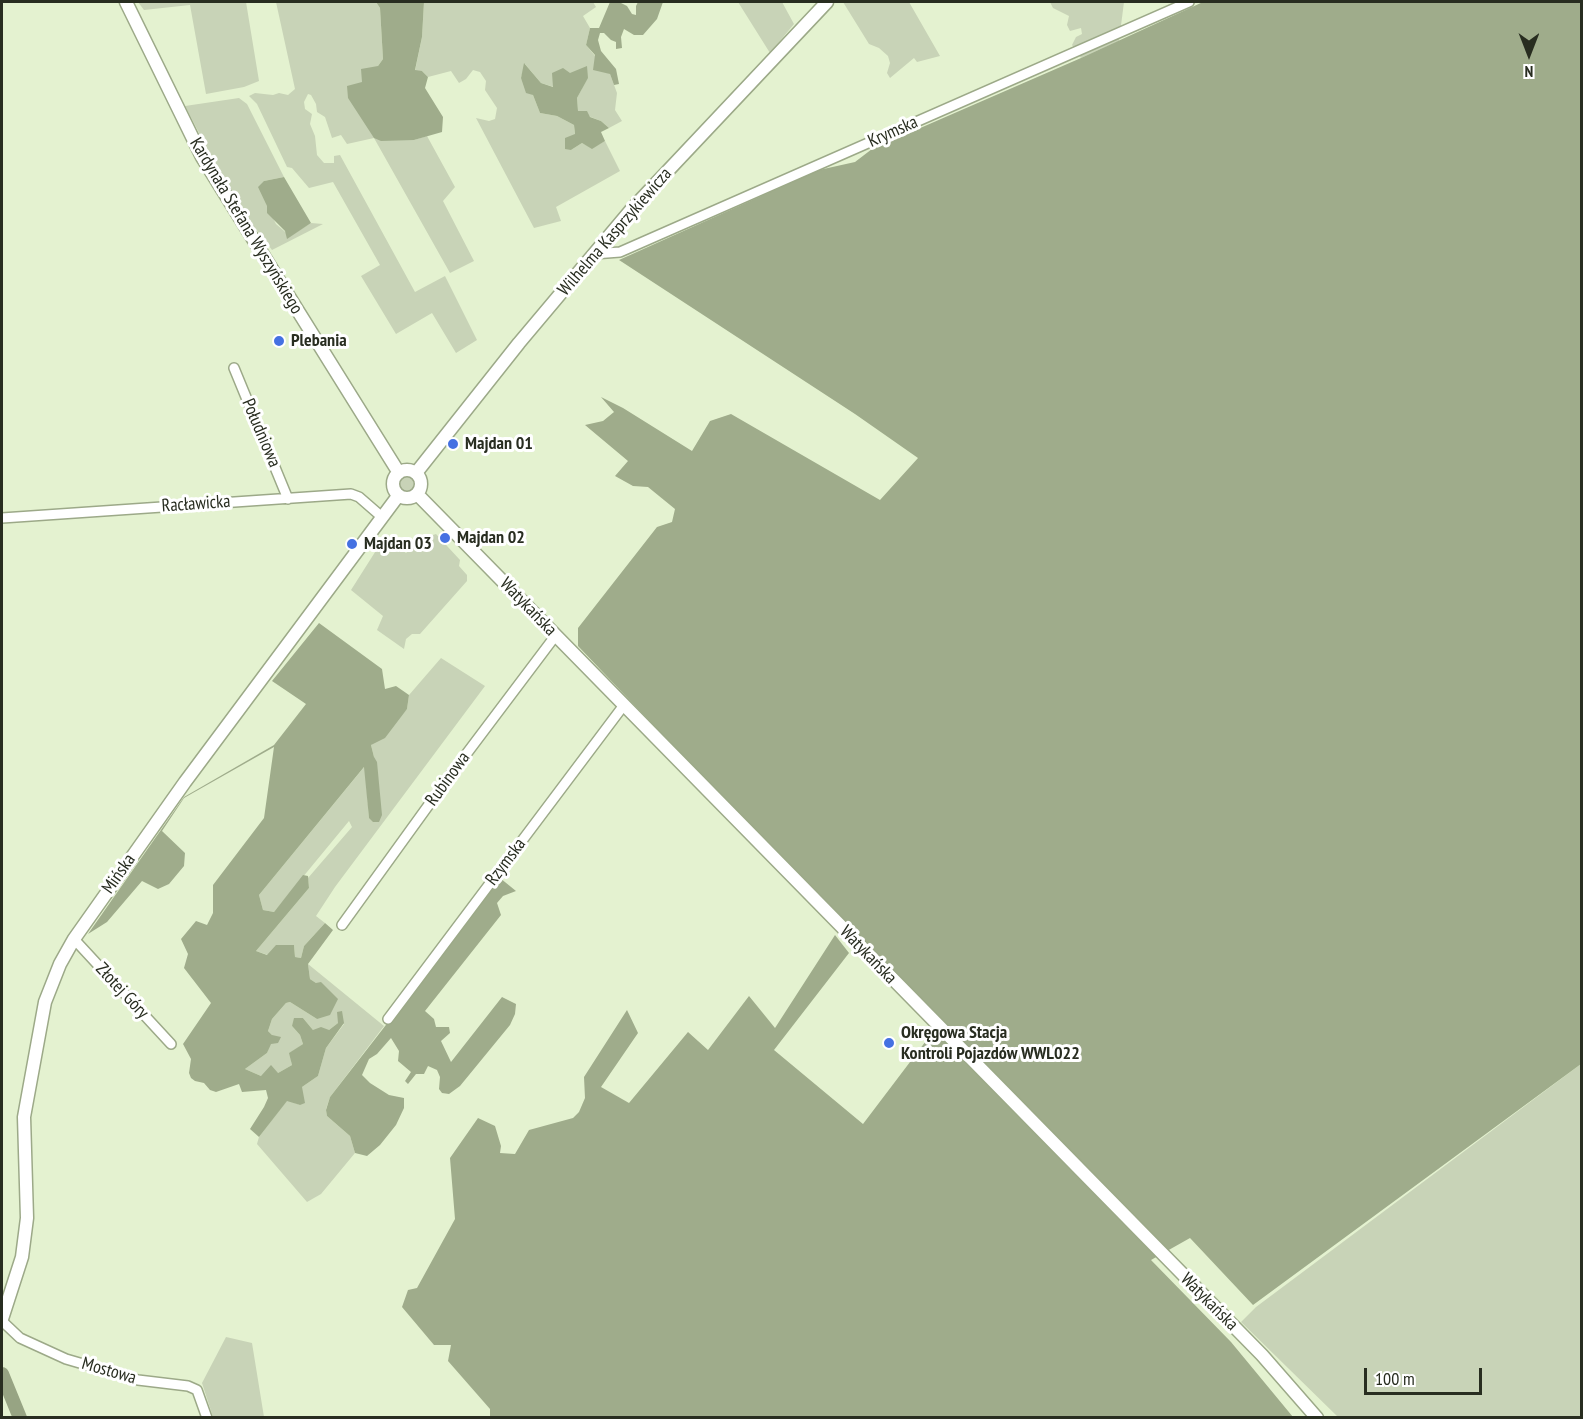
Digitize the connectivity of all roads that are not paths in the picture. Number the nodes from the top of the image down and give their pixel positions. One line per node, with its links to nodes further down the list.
1 (126, 2): 6 (street, Kardynała Stefana Wyszyńskiego)
2 (827, 2): 4 (street, Wilhelma Kasprzykiewicza)
3 (1189, 2): 4 (street, Krymska)
4 (594, 254): 7 (street, Wilhelma Kasprzykiewicza)
5 (234, 368): 10 (street, Południowa)
6 (399, 472): 7 (street); 9 (street)
7 (416, 473): 8 (street)
8 (417, 494): 9 (street); 13 (street, Watykańska)
9 (398, 496): 11 (street, Mińska)
10 (288, 499): 11 (street, Racławicka); 12 (street, Racławicka)
11 (382, 517): 16 (street, Mińska)
12 (2, 518)
13 (556, 635): 14 (street, Watykańska); 15 (street, Rubinowa)
14 (624, 705): 17 (street, Rzymska); 21 (street, Watykańska)
15 (342, 925)
16 (74, 939): 18 (street, Złotej Góry); 19 (street, Mińska)
17 (388, 1019)
18 (171, 1044)
19 (2, 1320): 20 (street, Mostowa)
20 (207, 1418)
21 (1317, 1418)

